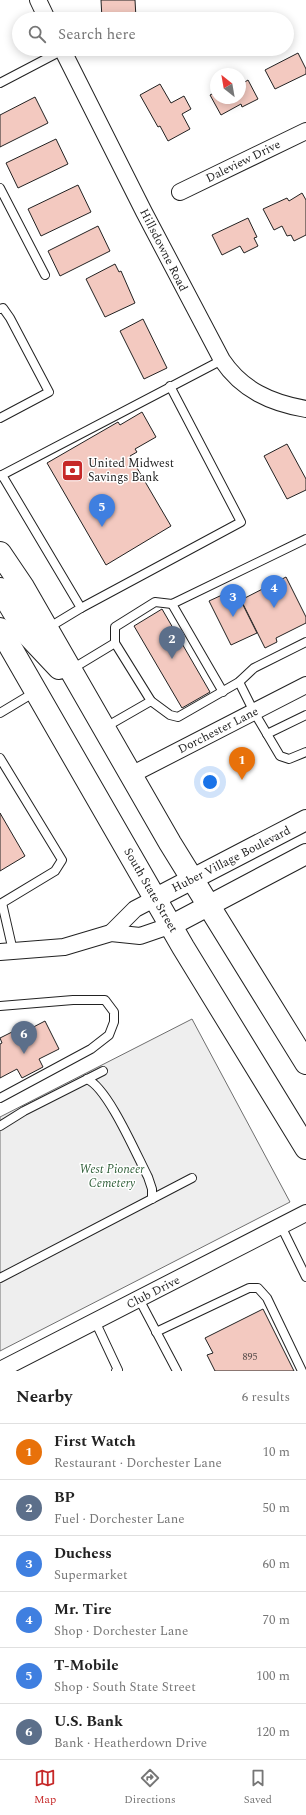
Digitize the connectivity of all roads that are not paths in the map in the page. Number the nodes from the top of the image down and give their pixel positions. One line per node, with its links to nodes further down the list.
1 (38, 0): 2 (street)
2 (44, 12)
3 (51, 56): 5 (lane)
4 (65, 56): 11 (street, Hillsdowne Road)
5 (0, 83)
6 (306, 131): 8 (street, Daleview Drive)
7 (0, 188): 9 (lane)
8 (180, 192)
9 (45, 275)
10 (1, 308): 14 (lane)
11 (222, 360): 12 (lane); 13 (street, Hillsdowne Road)
12 (170, 386): 15 (lane); 19 (lane)
13 (306, 409)
14 (0, 418)
15 (1, 475): 19 (lane)
16 (306, 539): 18 (lane)
17 (3, 570): 21 (main road); 24 (main road)
18 (172, 604): 23 (lane); 28 (lane)
19 (81, 608): 21 (lane)
20 (0, 629): 27 (main road, South State Street)
21 (46, 629): 24 (main road)
22 (306, 642): 25 (lane)
23 (115, 643): 24 (lane); 29 (lane)
24 (76, 679): 33 (main road)
25 (239, 682): 28 (lane); 30 (lane)
26 (306, 685): 30 (street, Dorchester Lane)
27 (35, 692): 31 (lane); 41 (main road, South State Street)
28 (223, 692): 29 (lane)
29 (151, 701): 33 (lane)
30 (254, 712): 34 (lane); 37 (street, Dorchester Lane)
31 (0, 713)
32 (306, 715): 34 (lane)
33 (103, 728): 37 (main road)
34 (267, 734): 35 (lane)
35 (306, 752)
36 (0, 758): 42 (lane)
37 (131, 775): 40 (main road)
38 (306, 820): 40 (street, Huber Village Boulevard)
39 (306, 854): 43 (street)
40 (191, 878): 41 (street, Huber Village Boulevard); 43 (main road)
41 (156, 898): 44 (main road, South State Street); 45 (street)
42 (1, 901): 46 (lane)
43 (208, 905): 44 (street); 48 (main road)
44 (172, 925): 45 (street); 53 (main road, South State Street)
45 (111, 934): 46 (street)
46 (6, 952)
47 (0, 1006): 51 (lane)
48 (306, 1063)
49 (103, 1071): 50 (lane)
50 (86, 1079): 52 (lane); 55 (lane)
51 (0, 1098)
52 (0, 1126)
53 (306, 1148)
54 (192, 1178): 55 (lane)
55 (152, 1199): 58 (lane)
56 (306, 1213): 57 (street, Club Drive)
57 (281, 1226): 59 (lane); 60 (street, Club Drive)
58 (0, 1278)
59 (306, 1278)
60 (139, 1299): 61 (street, Club Drive); 62 (lane)
61 (95, 1321): 63 (street, Club Drive); 64 (lane)
62 (156, 1332): 65 (lane); 66 (lane)
63 (0, 1370)
64 (116, 1371)
65 (177, 1371)
66 (302, 1371)

